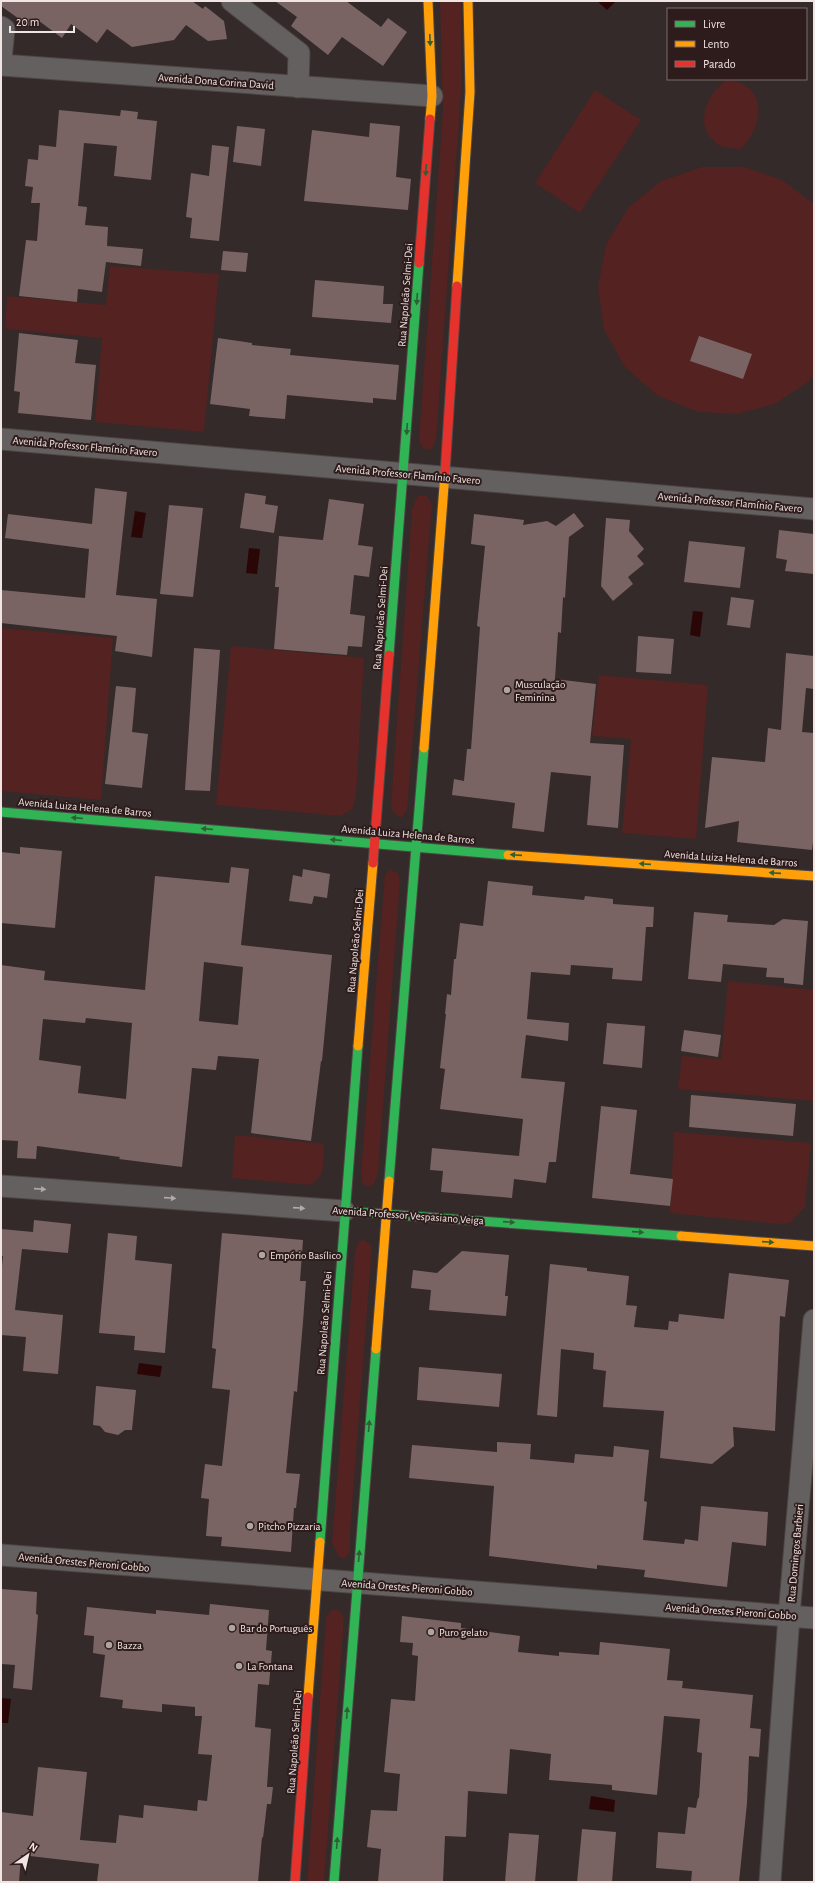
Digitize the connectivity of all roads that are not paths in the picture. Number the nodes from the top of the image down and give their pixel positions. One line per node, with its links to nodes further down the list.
1 (232, 1): 7 (street)
2 (428, 1): 8 (main road, Rua Napoleão Selmi-Dei, one-way to 8)
3 (468, 1): 11 (main road)
4 (1, 27): 5 (street)
5 (1, 60)
6 (1, 66): 7 (street, Avenida Dona Corina David)
7 (298, 87): 8 (street, Avenida Dona Corina David)
8 (432, 96): 10 (main road, Rua Napoleão Selmi-Dei, one-way to 10)
9 (1, 439): 10 (street, Avenida Professor Flamínio Favero)
10 (404, 473): 11 (street, Avenida Professor Flamínio Favero); 14 (main road, Rua Napoleão Selmi-Dei)
11 (445, 477): 12 (street, Avenida Professor Flamínio Favero); 15 (main road)
12 (814, 509)
13 (1, 812): 14 (main road, Avenida Luiza Helena de Barros, one-way to 13)
14 (375, 844): 15 (main road, Avenida Luiza Helena de Barros); 18 (main road, Rua Napoleão Selmi-Dei)
15 (414, 848): 16 (main road, Avenida Luiza Helena de Barros, one-way to 15); 19 (main road)
16 (814, 876)
17 (1, 1186): 18 (street, Avenida Professor Vespasiano Veiga, one-way to 18)
18 (344, 1211): 19 (main road, Avenida Professor Vespasiano Veiga); 23 (main road, Rua Napoleão Selmi-Dei)
19 (387, 1213): 20 (main road, Avenida Professor Vespasiano Veiga, one-way to 20); 24 (main road, one-way to 19)
20 (814, 1246)
21 (814, 1320): 25 (street, Rua Domingos Barbieri)
22 (1, 1555): 23 (street, Avenida Orestes Pieroni Gobbo)
23 (318, 1581): 24 (street, Avenida Orestes Pieroni Gobbo); 27 (main road, Rua Napoleão Selmi-Dei)
24 (357, 1582): 25 (street, Avenida Orestes Pieroni Gobbo); 28 (main road, one-way to 24)
25 (789, 1616): 26 (street, Avenida Orestes Pieroni Gobbo); 29 (street, Rua Domingos Barbieri)
26 (814, 1618)
27 (295, 1882)
28 (334, 1882)
29 (770, 1882)

